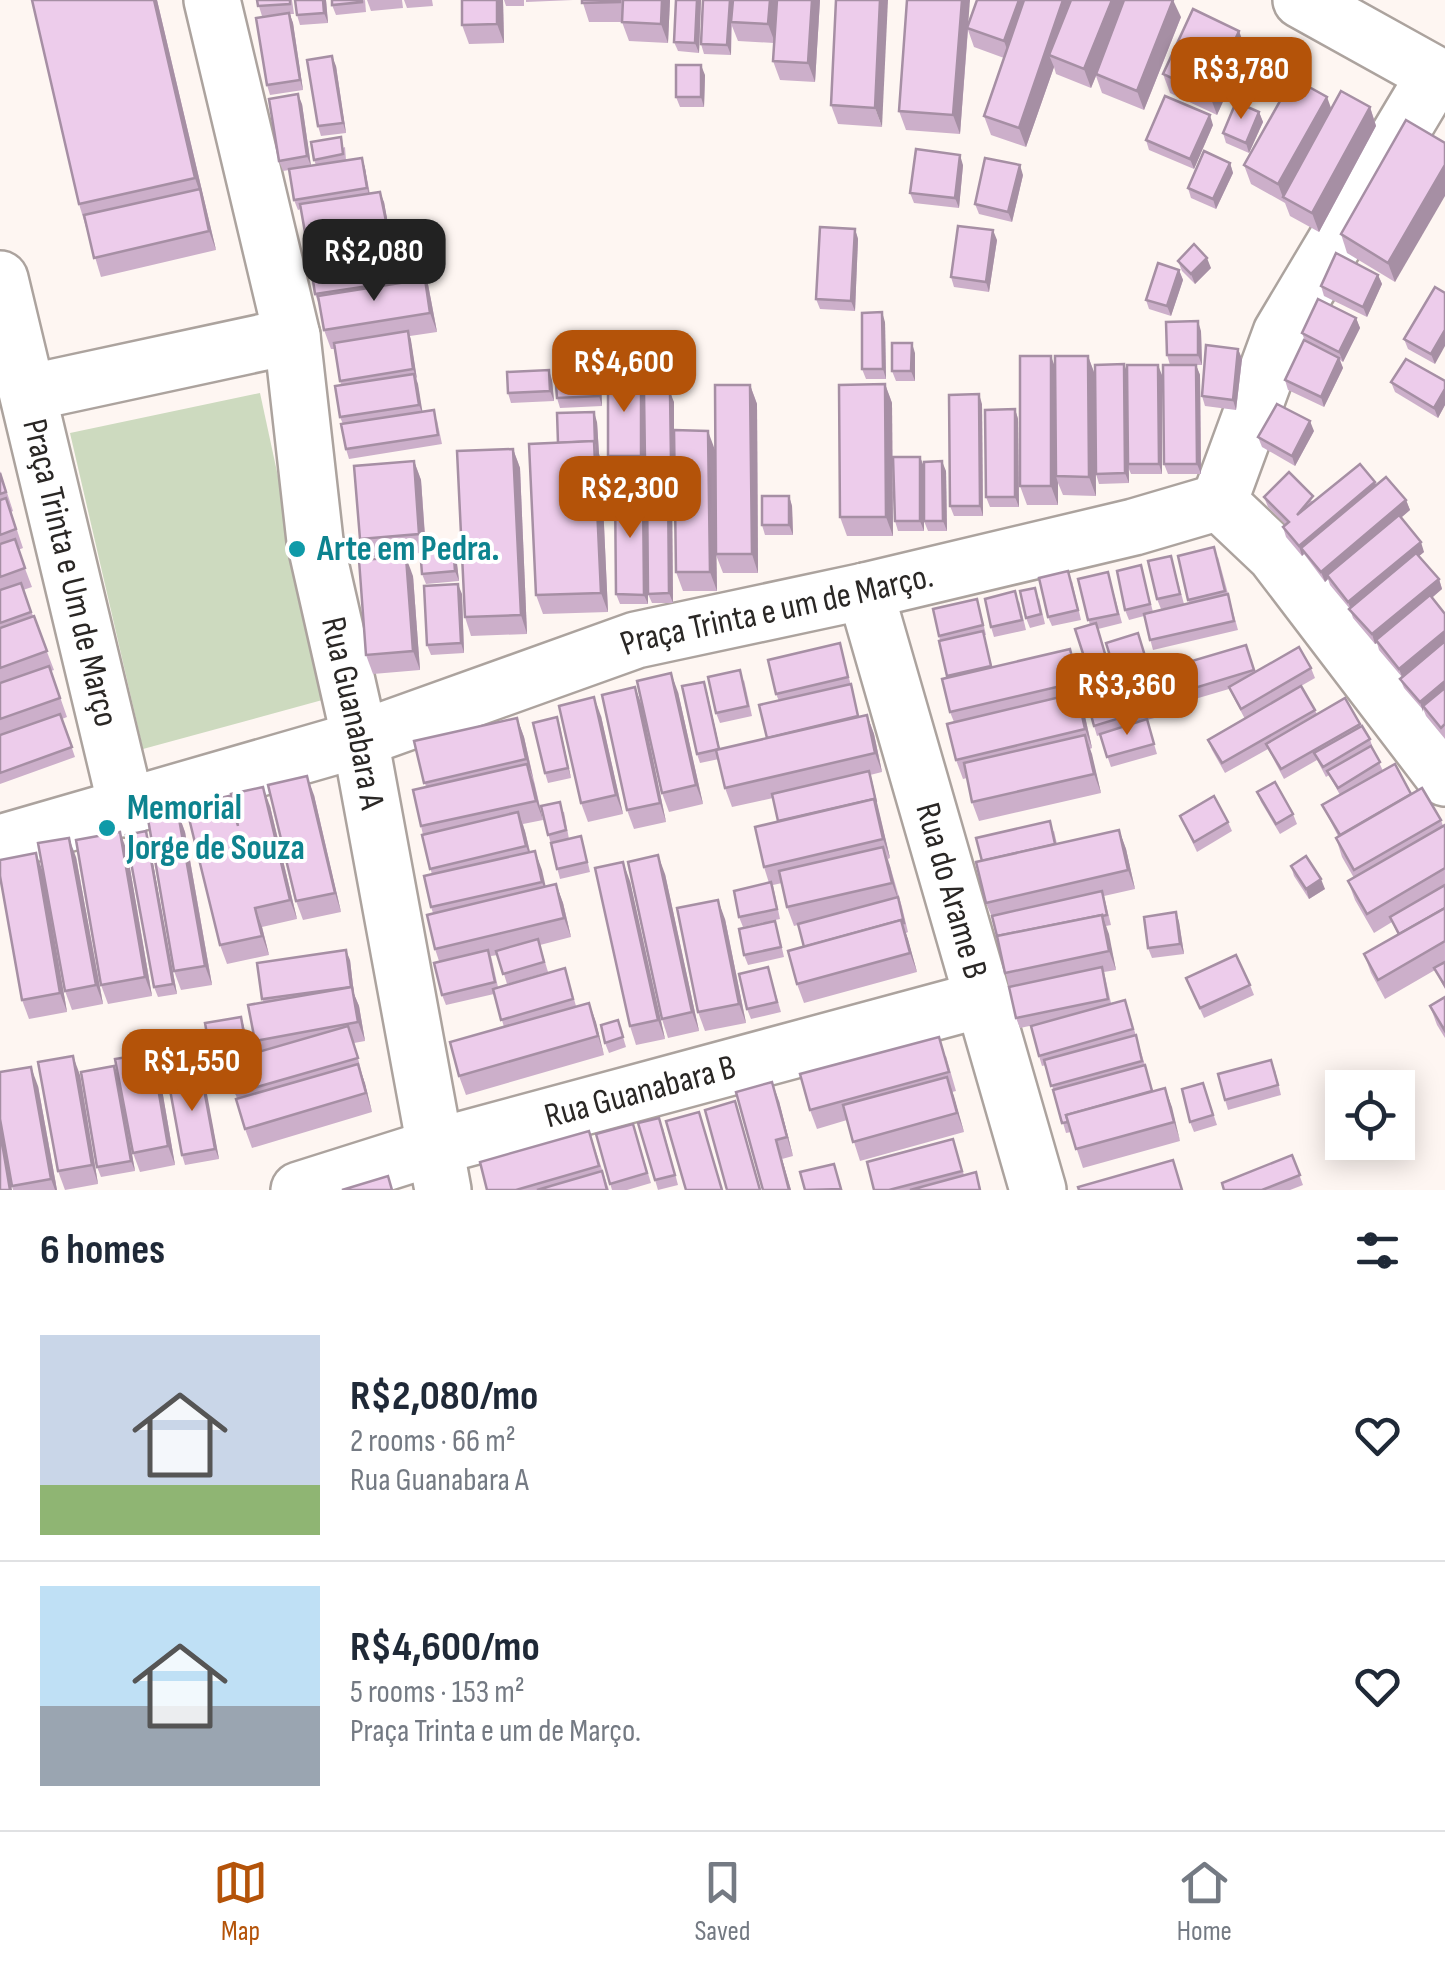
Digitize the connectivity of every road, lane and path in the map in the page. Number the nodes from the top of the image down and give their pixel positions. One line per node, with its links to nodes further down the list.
1 (212, 0): 5 (street, Rua Guanabara A)
2 (1300, 0): 3 (street)
3 (1440, 77): 7 (street)
4 (0, 279): 6 (street, Praça Trinta e Um de Março)
5 (292, 336): 6 (street); 9 (street, Rua Guanabara A)
6 (28, 393): 11 (street, Praça Trinta e Um de Março)
7 (1219, 502): 8 (street, Praça Trinta e um de Março.); 10 (street)
8 (865, 591): 9 (street, Praça Trinta e um de Março.); 13 (street, Rua do Arame B)
9 (360, 740): 11 (street, Praça Trinta e um de Março.); 14 (street, Rua Guanabara A)
10 (1445, 778)
11 (127, 809): 12 (street, Praça Trinta e um de Março.)
12 (0, 843)
13 (984, 999): 14 (street, Rua Guanabara B); 16 (street, Rua do Arame B)
14 (439, 1168): 15 (street, Rua Guanabara B)
15 (299, 1190)
16 (1038, 1190)

